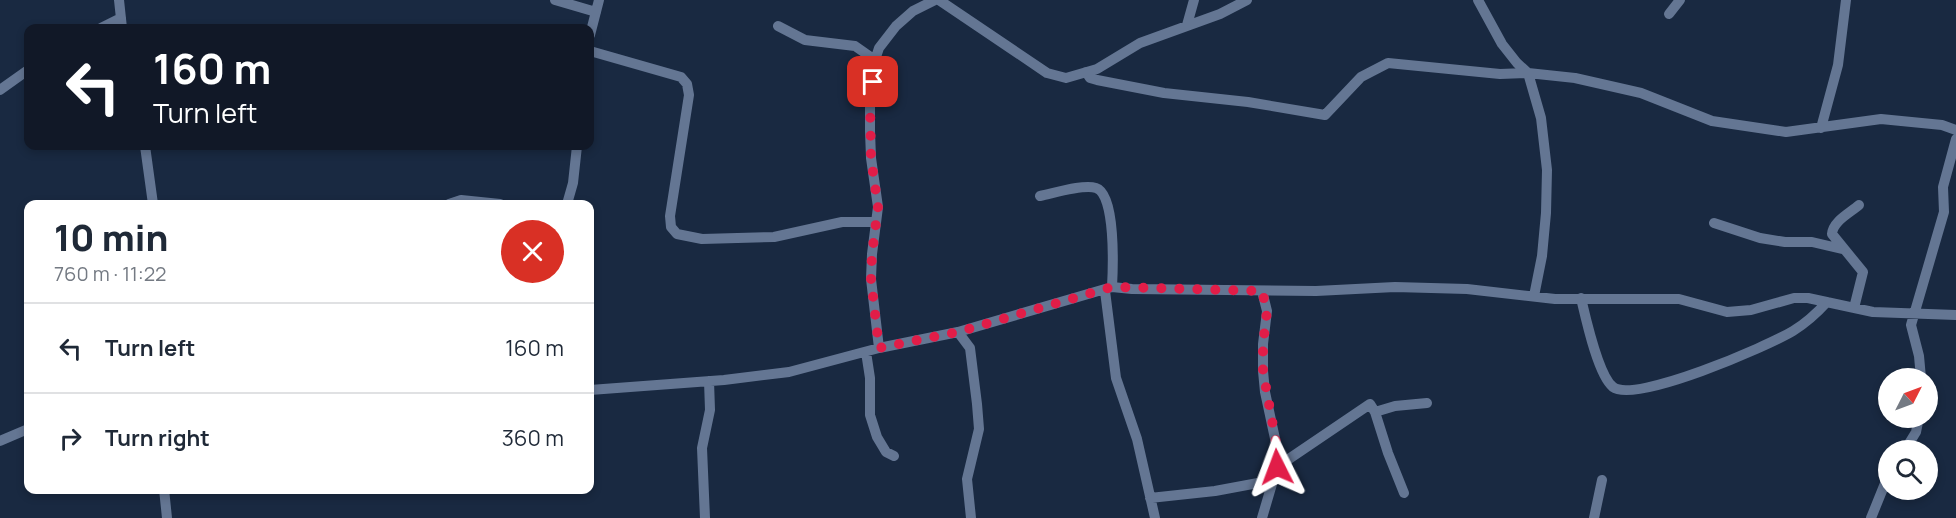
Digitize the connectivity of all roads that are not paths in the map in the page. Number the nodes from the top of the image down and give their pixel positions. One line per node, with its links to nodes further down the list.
1 (119, 0): 13 (street)
2 (555, 0): 11 (street)
3 (599, 0): 11 (street)
4 (937, 0): 10 (street); 19 (street)
5 (1194, 0): 15 (street)
6 (1478, 0): 21 (street)
7 (1680, 0): 12 (street)
8 (1846, 0): 23 (street)
9 (1239, 2): 15 (street)
10 (915, 6): 18 (street)
11 (596, 12): 14 (street)
12 (1669, 14)
13 (121, 23)
14 (593, 24)
15 (1187, 25): 19 (street)
16 (778, 26): 18 (street)
17 (594, 52): 32 (street)
18 (875, 60): 32 (street)
19 (1086, 72): 21 (street)
20 (24, 73): 22 (street)
21 (1528, 73): 23 (street); 37 (street)
22 (0, 90)
23 (1821, 128): 24 (street)
24 (1956, 130)
25 (1956, 139): 41 (street)
26 (146, 150): 29 (street)
27 (577, 150): 30 (street)
28 (1041, 196): 35 (street)
29 (152, 200)
30 (568, 200)
31 (1859, 205): 34 (street)
32 (875, 222): 44 (street)
33 (1714, 223): 34 (street)
34 (1842, 249): 40 (street)
35 (1108, 289): 36 (street); 43 (street); 59 (street)
36 (1262, 291): 37 (street); 54 (street)
37 (1534, 296): 38 (street)
38 (1581, 298): 39 (street); 39 (street)
39 (1827, 302): 40 (street)
40 (1854, 308): 41 (street)
41 (1914, 313): 42 (street); 46 (street)
42 (1956, 315)
43 (958, 332): 44 (street); 63 (street)
44 (879, 348): 45 (street)
45 (866, 352): 47 (street); 53 (street)
46 (1920, 368)
47 (710, 381): 48 (street); 62 (street)
48 (594, 390)
49 (1427, 403): 50 (street)
50 (1375, 412): 54 (street); 57 (street)
51 (24, 431): 52 (street)
52 (0, 441)
53 (894, 456)
54 (1277, 467): 55 (street)
55 (1274, 480): 59 (street); 65 (street)
56 (1602, 480): 66 (street)
57 (1404, 493)
58 (165, 494): 61 (street)
59 (1150, 498): 64 (street)
60 (1878, 500): 67 (street)
61 (167, 518)
62 (705, 518)
63 (971, 518)
64 (1155, 518)
65 (1262, 518)
66 (1594, 518)
67 (1871, 518)

